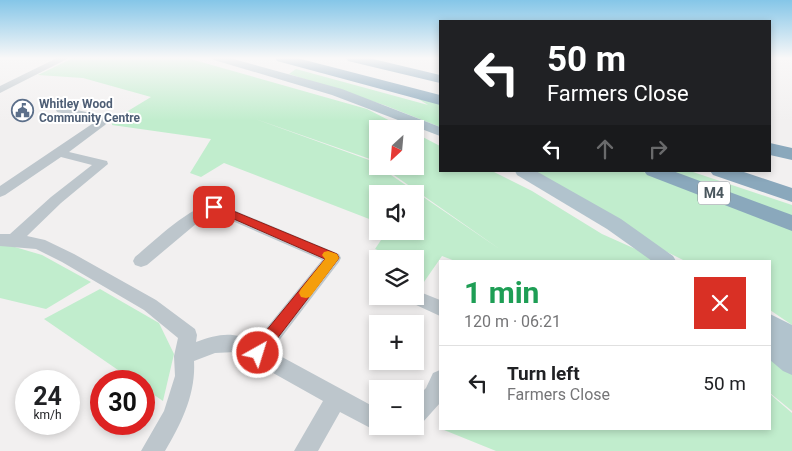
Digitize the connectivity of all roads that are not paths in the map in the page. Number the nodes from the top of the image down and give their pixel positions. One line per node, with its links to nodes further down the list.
1 (22, 79): 6 (street)
2 (292, 79): 9 (main road)
3 (361, 79): 7 (highway)
4 (399, 79): 5 (highway)
5 (439, 89)
6 (0, 90)
7 (439, 100)
8 (61, 110): 11 (street)
9 (439, 132)
10 (771, 149): 12 (highway)
11 (59, 153): 18 (street); 22 (street)
12 (792, 154)
13 (525, 172): 23 (main road)
14 (657, 172): 21 (highway, M4)
15 (723, 172): 20 (highway, M4)
16 (766, 172): 17 (highway)
17 (792, 180)
18 (6, 181): 19 (street)
19 (0, 192)
20 (792, 195)
21 (792, 223)
22 (7, 240): 31 (street)
23 (649, 248): 24 (main road); 25 (main road)
24 (665, 260)
25 (670, 260)
26 (141, 261): 30 (street)
27 (424, 301): 28 (street)
28 (439, 308)
29 (780, 335): 32 (main road)
30 (258, 353): 31 (street); 34 (street)
31 (184, 356): 37 (street)
32 (792, 364)
33 (439, 382): 35 (street)
34 (336, 399): 36 (street); 38 (street)
35 (424, 404)
36 (369, 416)
37 (152, 451)
38 (304, 451)

